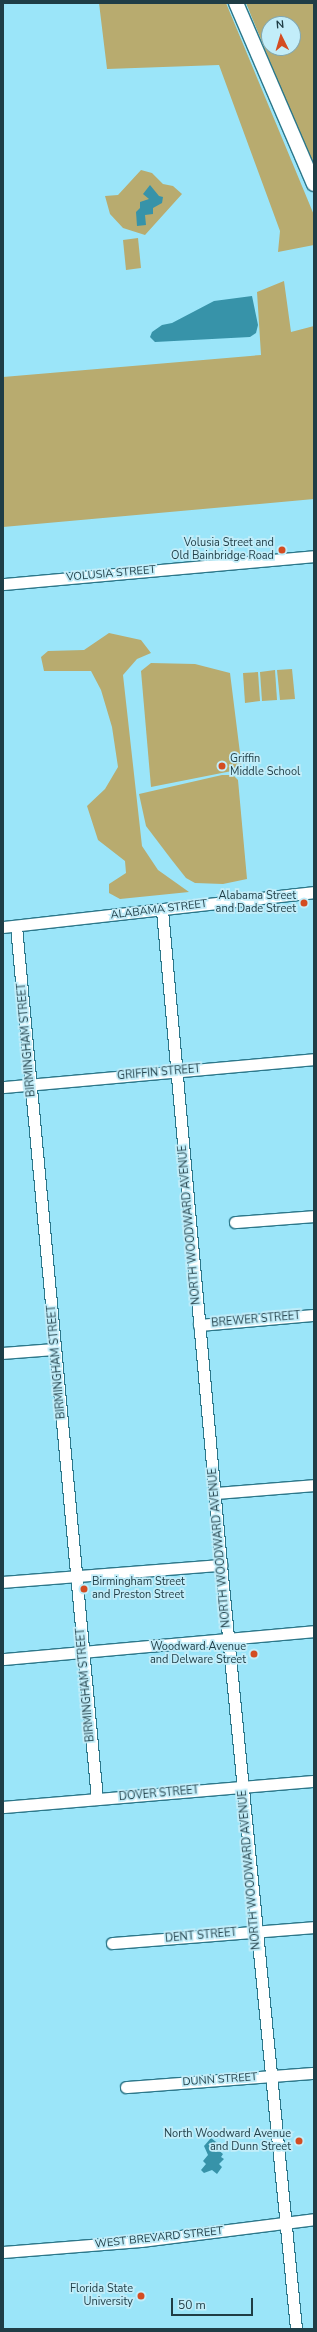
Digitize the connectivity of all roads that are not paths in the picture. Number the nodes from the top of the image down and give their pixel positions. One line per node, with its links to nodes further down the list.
1 (236, 3): 2 (main road)
2 (314, 184)
3 (314, 556): 4 (street, VOLUSIA STREET)
4 (3, 584)
5 (314, 892): 6 (street, ALABAMA STREET)
6 (162, 910): 7 (street, ALABAMA STREET); 10 (street, NORTH WOODWARD AVENUE)
7 (16, 926): 8 (street, ALABAMA STREET); 11 (street, BIRMINGHAM STREET)
8 (3, 927)
9 (314, 1059): 10 (street, GRIFFIN STREET)
10 (177, 1072): 11 (street, GRIFFIN STREET); 16 (street, NORTH WOODWARD AVENUE)
11 (31, 1085): 12 (street, GRIFFIN STREET); 17 (street, BIRMINGHAM STREET)
12 (3, 1087)
13 (314, 1216): 14 (street)
14 (236, 1222)
15 (314, 1315): 16 (street, BREWER STREET)
16 (199, 1325): 20 (street, NORTH WOODWARD AVENUE)
17 (55, 1349): 18 (street); 22 (street, BIRMINGHAM STREET)
18 (3, 1353)
19 (314, 1485): 20 (street)
20 (215, 1493): 21 (street, NORTH WOODWARD AVENUE)
21 (221, 1565): 22 (street); 25 (street, NORTH WOODWARD AVENUE)
22 (76, 1576): 23 (street); 26 (street, BIRMINGHAM STREET)
23 (3, 1582)
24 (314, 1631): 25 (street)
25 (228, 1639): 26 (street); 29 (street, NORTH WOODWARD AVENUE)
26 (83, 1651): 27 (street); 30 (street, BIRMINGHAM STREET)
27 (3, 1659)
28 (314, 1781): 29 (street, DOVER STREET)
29 (242, 1787): 30 (street, DOVER STREET); 33 (street, NORTH WOODWARD AVENUE)
30 (97, 1799): 31 (street, DOVER STREET)
31 (3, 1807)
32 (314, 1927): 33 (street, DENT STREET)
33 (256, 1932): 34 (street, DENT STREET); 36 (street, NORTH WOODWARD AVENUE)
34 (112, 1943)
35 (314, 2073): 36 (street, DUNN STREET)
36 (271, 2077): 37 (street, DUNN STREET); 39 (street, NORTH WOODWARD AVENUE)
37 (126, 2087)
38 (314, 2219): 39 (street, WEST BREVARD STREET)
39 (287, 2222): 40 (street, WEST BREVARD STREET); 41 (street, NORTH WOODWARD AVENUE)
40 (3, 2252)
41 (296, 2329)

